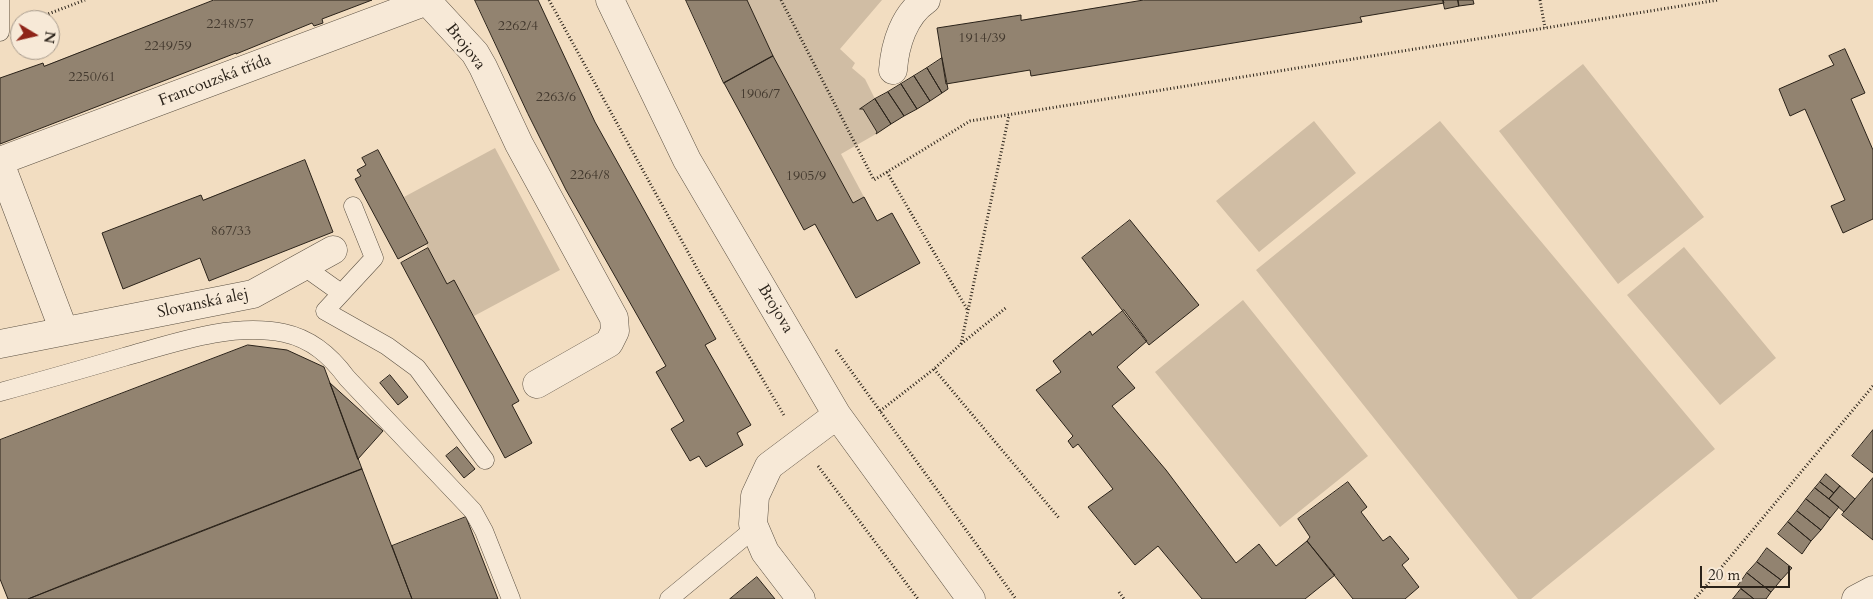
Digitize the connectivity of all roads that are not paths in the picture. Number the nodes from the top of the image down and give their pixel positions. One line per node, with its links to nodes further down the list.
1 (0, 0): 5 (lane)
2 (610, 0): 16 (street, Brojova)
3 (926, 0): 6 (street)
4 (429, 1): 7 (street, Francouzská třída); 14 (street, Brojova)
5 (0, 8)
6 (893, 70)
7 (0, 162): 12 (street)
8 (353, 206): 11 (lane)
9 (332, 250): 10 (street, Slovanská alej)
10 (303, 266): 11 (lane); 12 (street, Slovanská alej)
11 (342, 294): 17 (lane)
12 (64, 331): 13 (street, Slovanská alej)
13 (0, 344)
14 (537, 384)
15 (0, 392): 20 (lane)
16 (837, 414): 18 (street); 23 (street, Brojova)
17 (485, 460)
18 (755, 528): 21 (lane); 22 (street)
19 (1873, 590): 24 (street)
20 (511, 599)
21 (669, 599)
22 (802, 599)
23 (971, 599)
24 (1856, 599)

